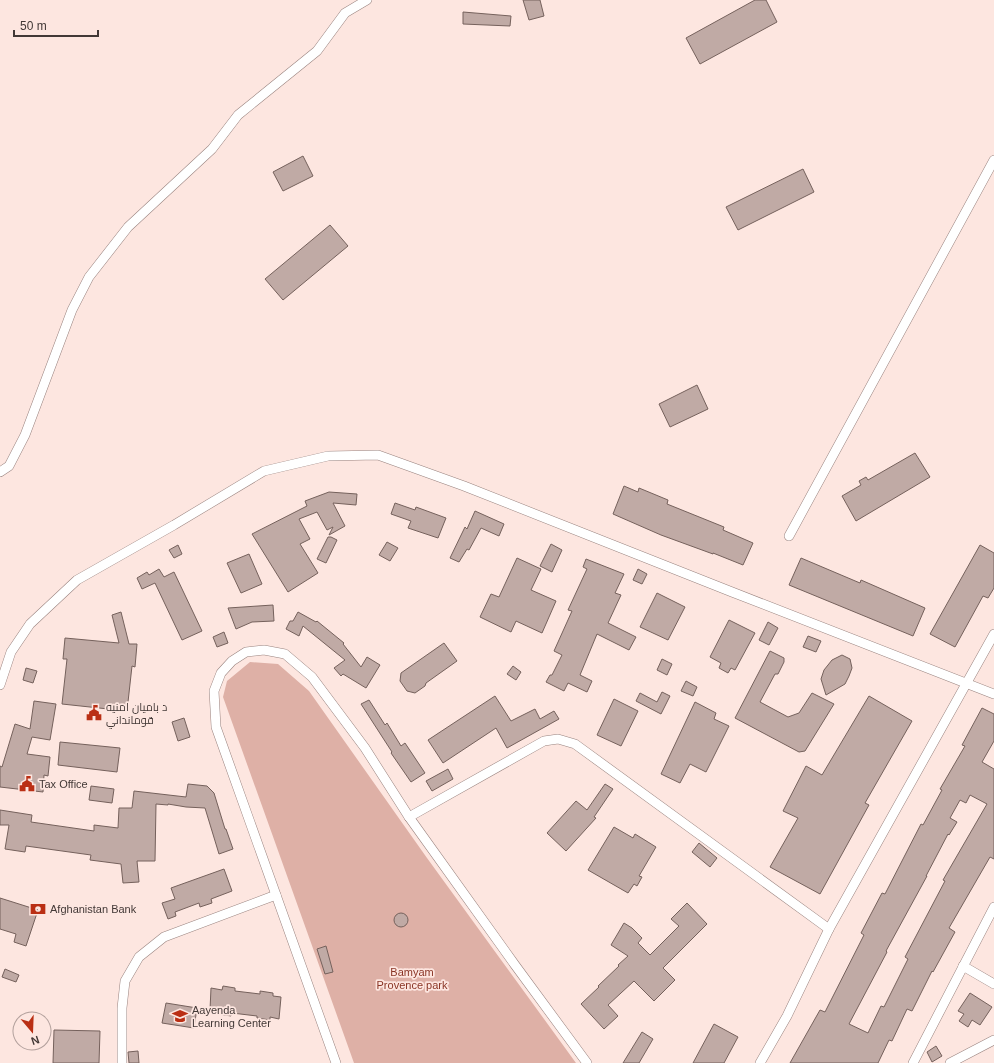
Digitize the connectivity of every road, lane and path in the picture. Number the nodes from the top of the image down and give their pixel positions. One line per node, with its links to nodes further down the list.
1 (367, 0): 3 (street)
2 (994, 160): 4 (street)
3 (0, 472)
4 (789, 536)
5 (994, 634): 6 (street)
6 (967, 683): 7 (street); 8 (street); 12 (street)
7 (0, 685)
8 (994, 694)
9 (409, 817): 10 (street); 12 (street); 18 (street)
10 (276, 895): 16 (street); 17 (street)
11 (994, 907): 13 (street)
12 (828, 929): 19 (street)
13 (963, 966): 14 (street); 20 (street)
14 (994, 984)
15 (994, 1040): 21 (street)
16 (122, 1063)
17 (336, 1063)
18 (587, 1063)
19 (760, 1063)
20 (913, 1063)
21 (950, 1063)

